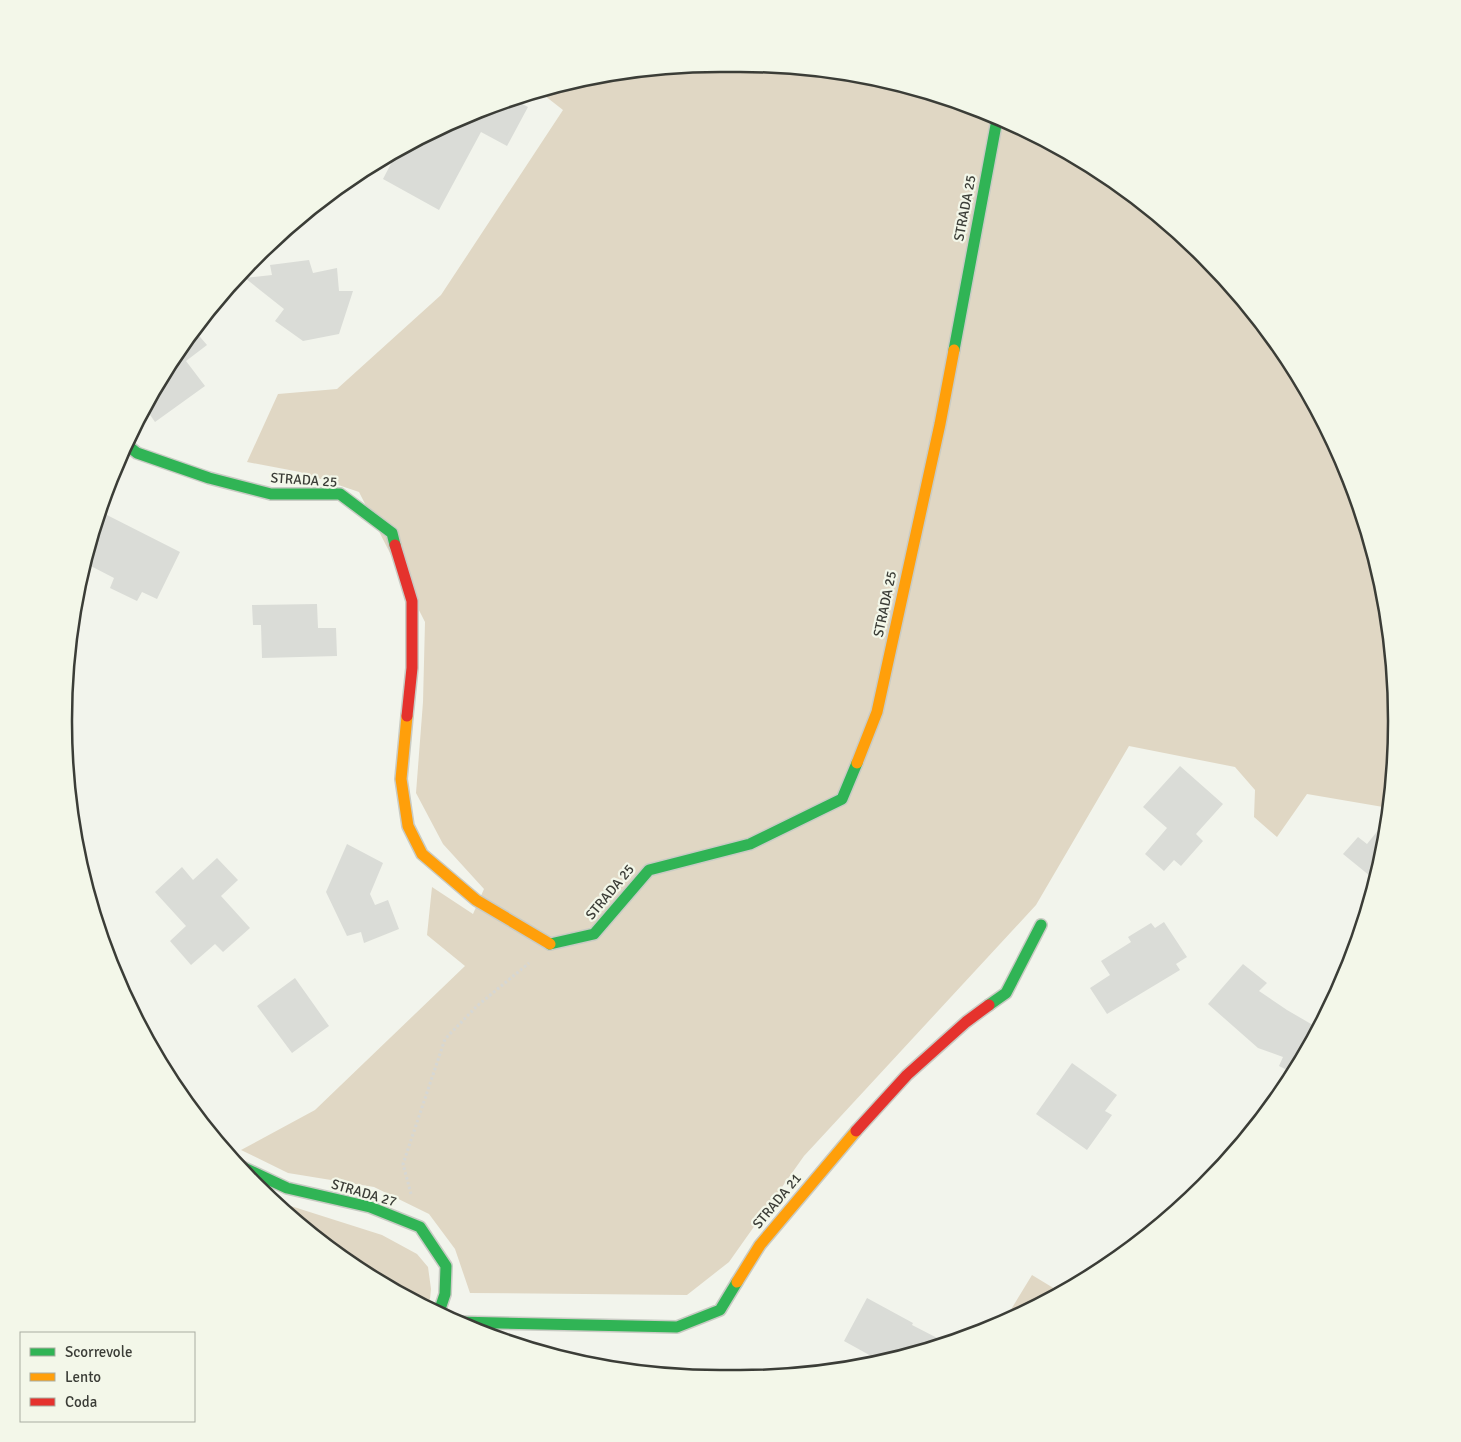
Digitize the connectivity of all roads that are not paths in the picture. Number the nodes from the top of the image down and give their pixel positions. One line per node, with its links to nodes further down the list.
1 (996, 125): 2 (street, STRADA 25)
2 (132, 449)
3 (1041, 925): 6 (street, STRADA 21)
4 (256, 1173): 5 (street, STRADA 27)
5 (441, 1306)
6 (480, 1322)

